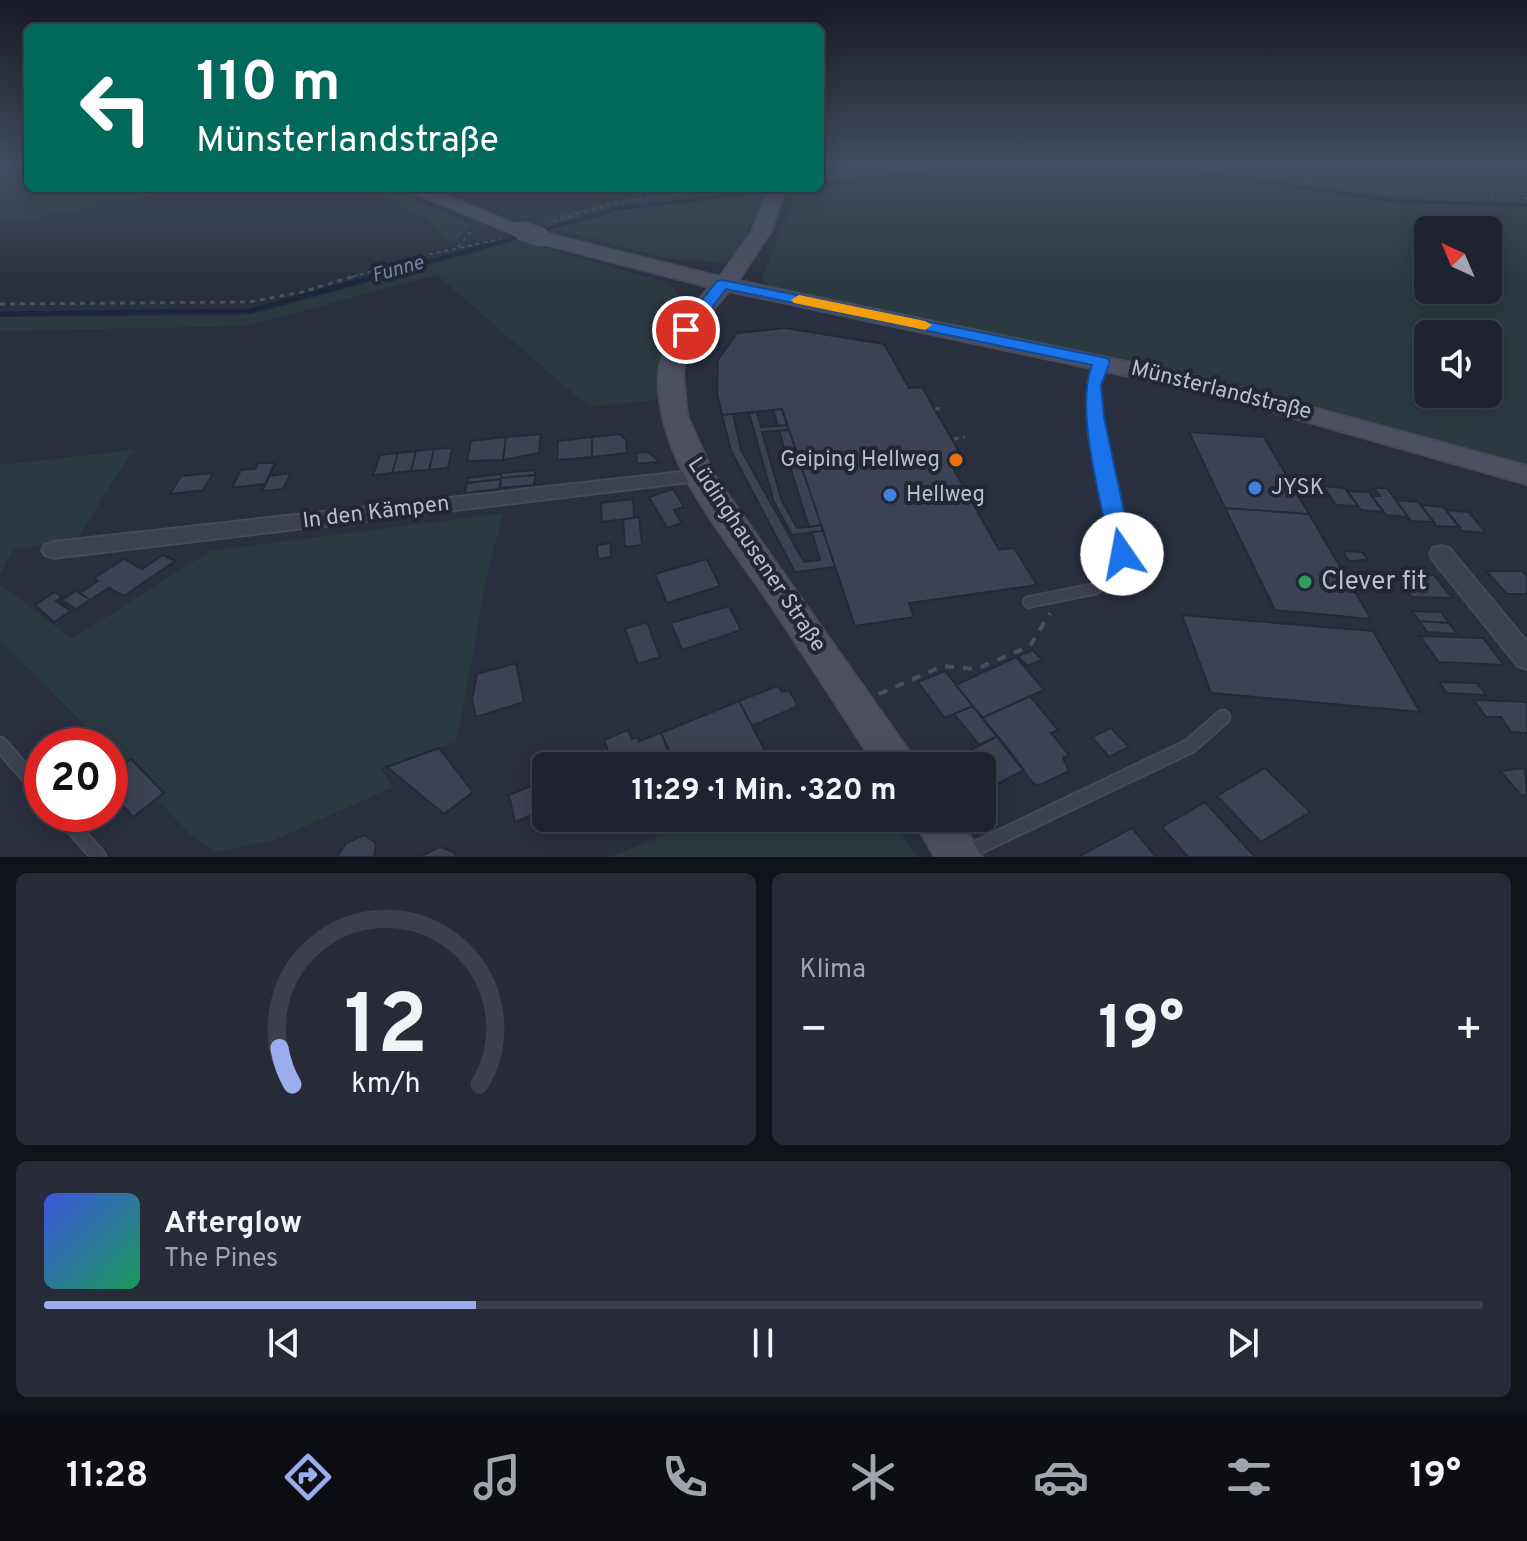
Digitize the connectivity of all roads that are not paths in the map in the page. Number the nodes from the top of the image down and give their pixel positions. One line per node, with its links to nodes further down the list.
1 (449, 205): 3 (main road, bridge)
2 (771, 205): 3 (main road, Lüdinghausener Straße)
3 (722, 284): 4 (main road, Münsterlandstraße); 6 (main road, Lüdinghausener Straße)
4 (1102, 362): 5 (main road, Münsterlandstraße); 9 (lane)
5 (1527, 475)
6 (700, 476): 7 (street, In den Kämpen); 13 (main road, Lüdinghausener Straße)
7 (53, 550)
8 (1441, 554): 10 (street)
9 (1029, 602)
10 (1527, 659)
11 (1223, 717): 18 (lane)
12 (0, 744): 14 (lane)
13 (890, 752)
14 (24, 771)
15 (77, 832): 17 (lane)
16 (943, 832): 18 (main road)
17 (99, 857)
18 (960, 857)

